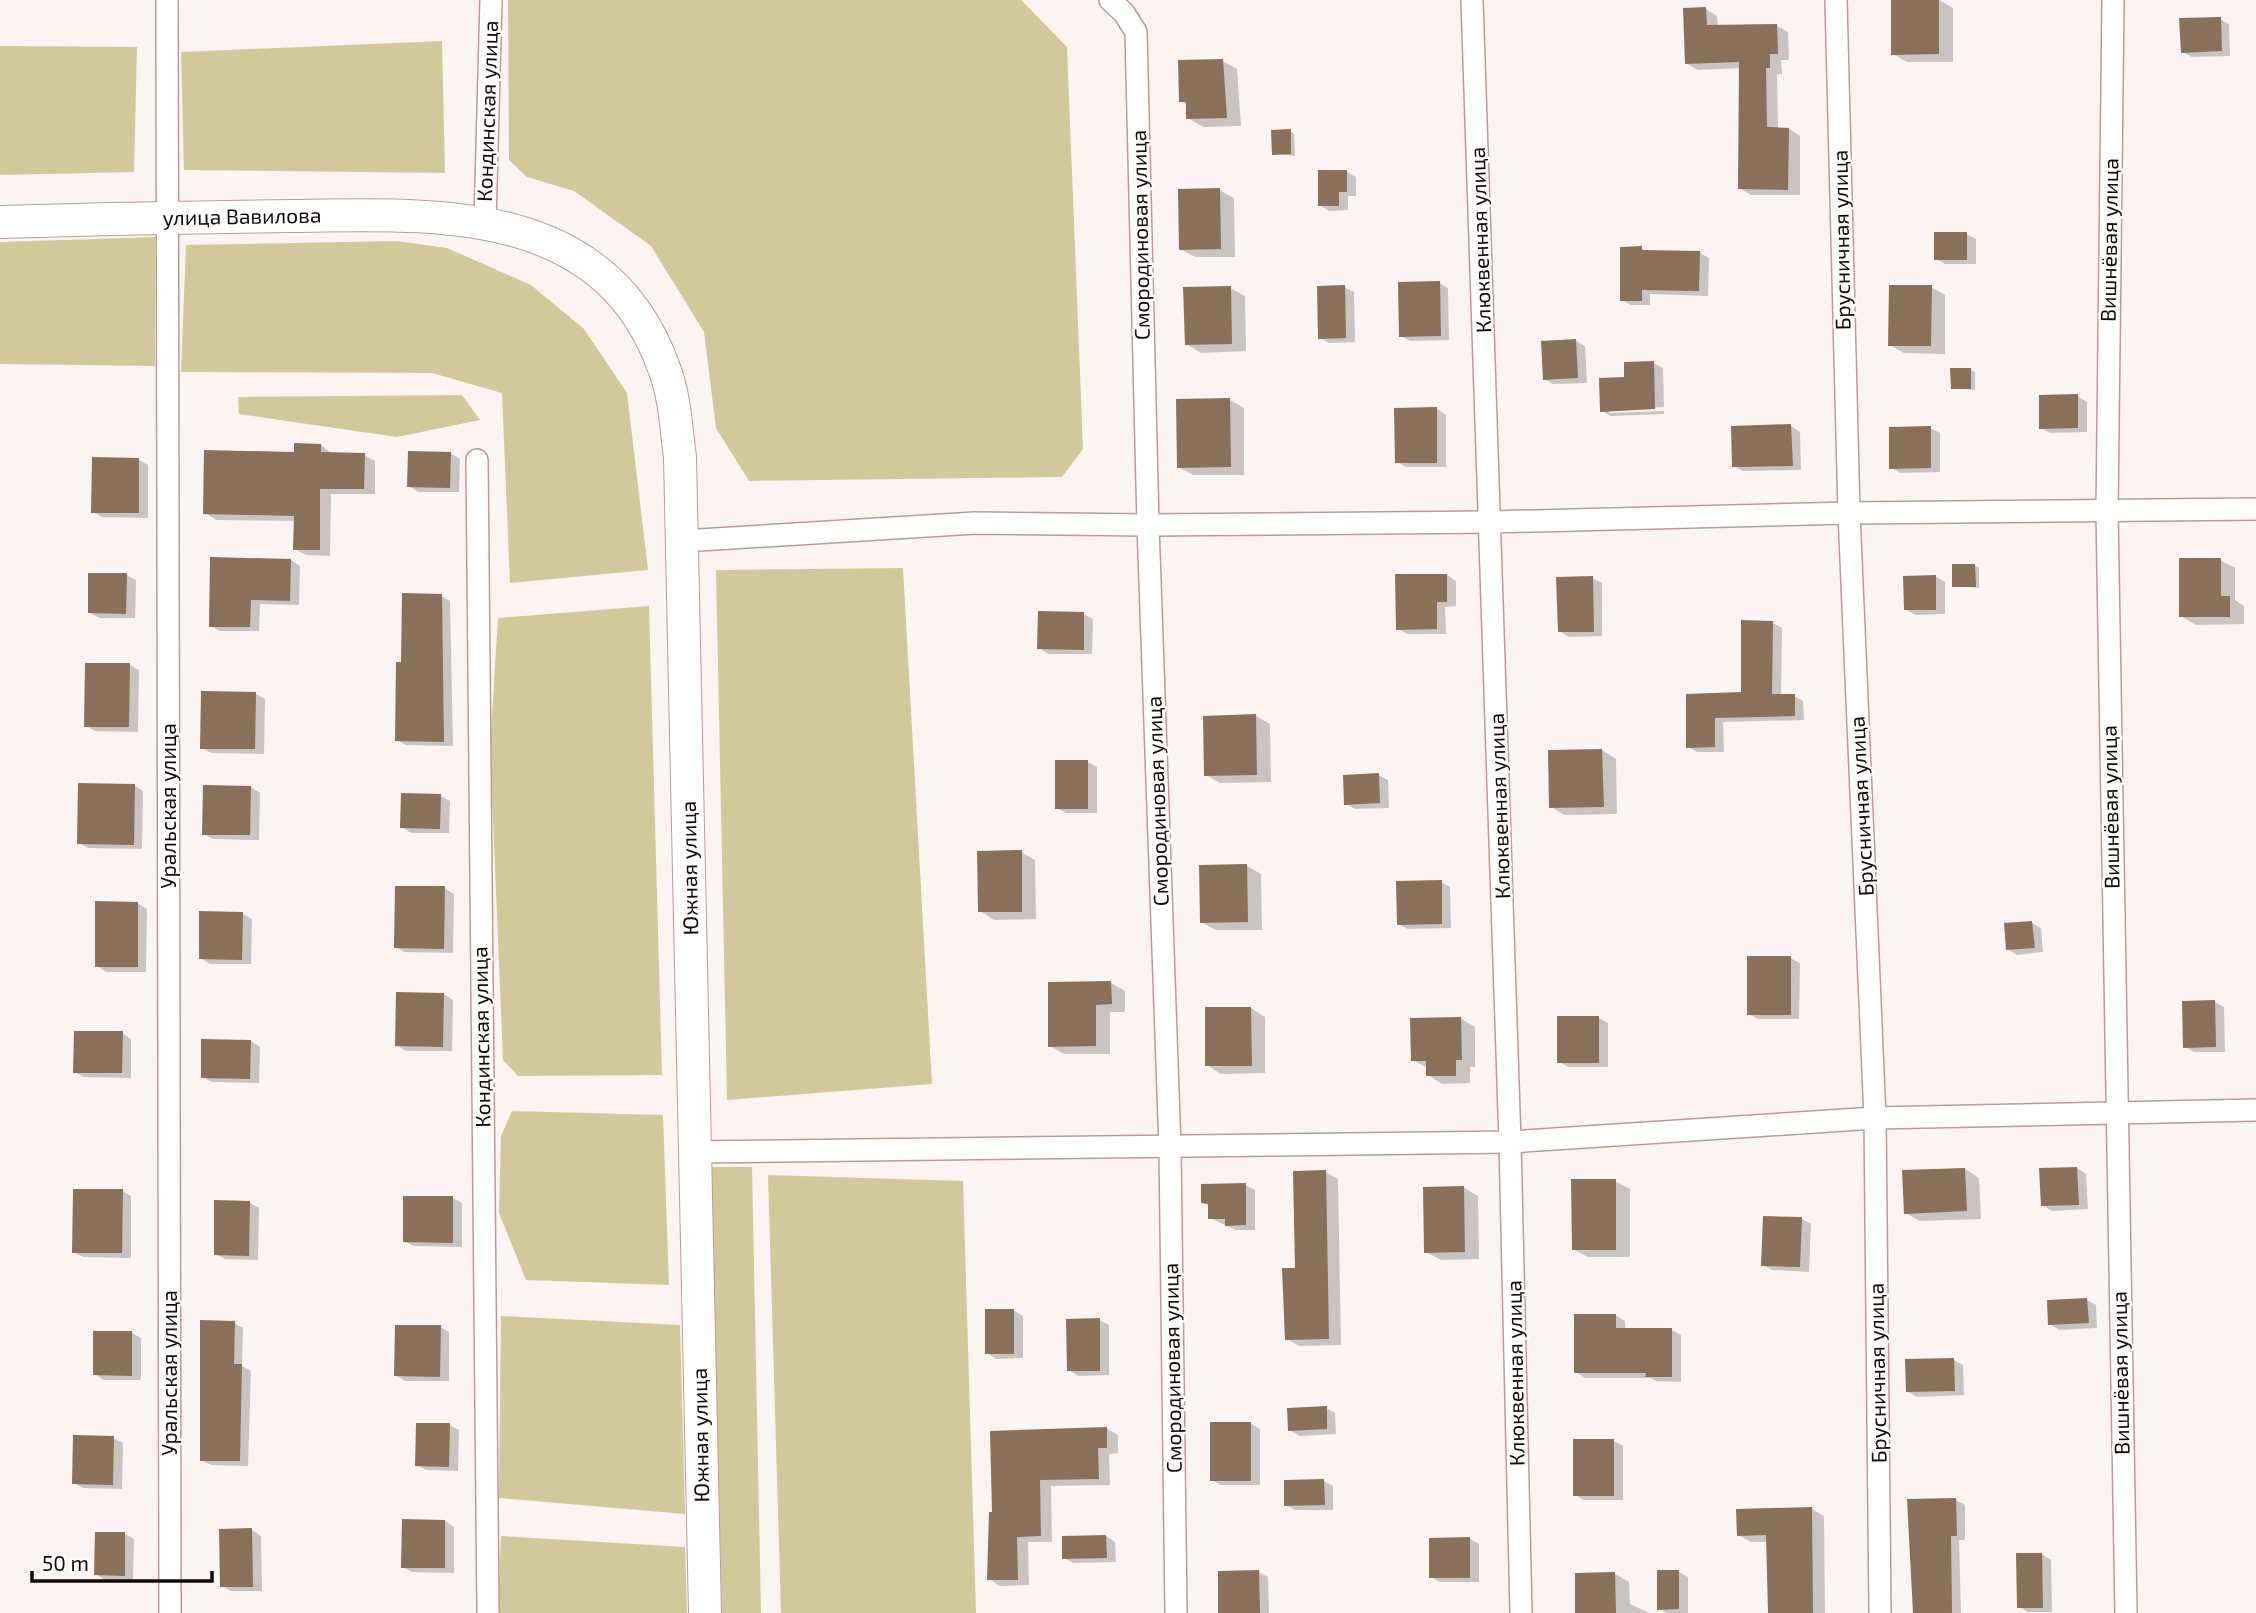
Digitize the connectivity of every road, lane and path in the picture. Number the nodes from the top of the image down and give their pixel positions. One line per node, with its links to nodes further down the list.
1 (167, 0): 7 (street, Уральская улица)
2 (491, 0): 9 (street, Кондинская улица)
3 (1110, 0): 15 (street, Смородиновая улица)
4 (1472, 0): 14 (street, Клюквенная улица)
5 (1836, 0): 13 (street, Брусничная улица)
6 (2113, 0): 12 (street, Вишнёвая улица)
7 (168, 218): 8 (street, улица Вавилова); 9 (street, улица Вавилова); 23 (street, Уральская улица)
8 (0, 222)
9 (485, 222): 16 (street, Южная улица)
10 (477, 460): 24 (street, Кондинская улица)
11 (2256, 509): 12 (street)
12 (2107, 512): 13 (street); 18 (street, Вишнёвая улица)
13 (1849, 513): 14 (street); 19 (street, Брусничная улица)
14 (1490, 522): 15 (street); 20 (street, Клюквенная улица)
15 (1148, 525): 16 (street); 21 (street, Смородиновая улица)
16 (683, 541): 22 (street, Южная улица)
17 (2256, 1110): 18 (street)
18 (2115, 1111): 19 (street); 29 (street, Вишнёвая улица)
19 (1875, 1118): 20 (street); 28 (street, Брусничная улица)
20 (1510, 1142): 21 (street); 27 (street, Клюквенная улица)
21 (1170, 1148): 22 (street); 26 (street, Смородиновая улица)
22 (696, 1152): 25 (street, Южная улица)
23 (170, 1613)
24 (488, 1613)
25 (705, 1613)
26 (1176, 1613)
27 (1521, 1613)
28 (1880, 1613)
29 (2126, 1613)

